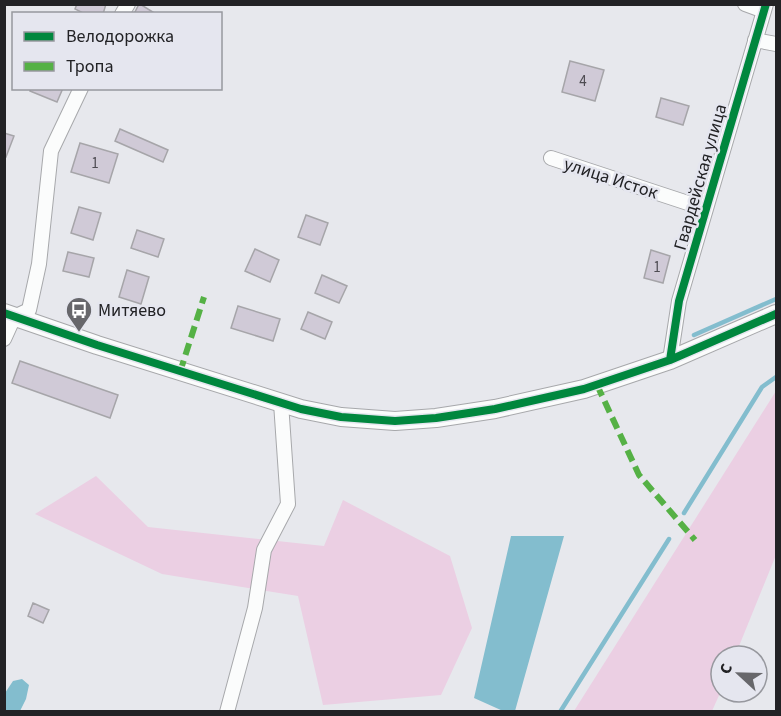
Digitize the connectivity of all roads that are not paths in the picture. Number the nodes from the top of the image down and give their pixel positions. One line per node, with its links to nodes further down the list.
1 (745, 4): 2 (street)
2 (765, 8): 3 (street, Гвардейская улица)
3 (755, 40): 4 (street); 7 (street, Гвардейская улица)
4 (777, 44)
5 (80, 90): 9 (street)
6 (551, 158): 7 (street, улица Исток)
7 (706, 209): 11 (street, Гвардейская улица)
8 (777, 314): 11 (street)
9 (9, 315): 10 (street); 12 (street)
10 (4, 339)
11 (670, 360): 12 (street)
12 (281, 403): 13 (street)
13 (227, 711)

